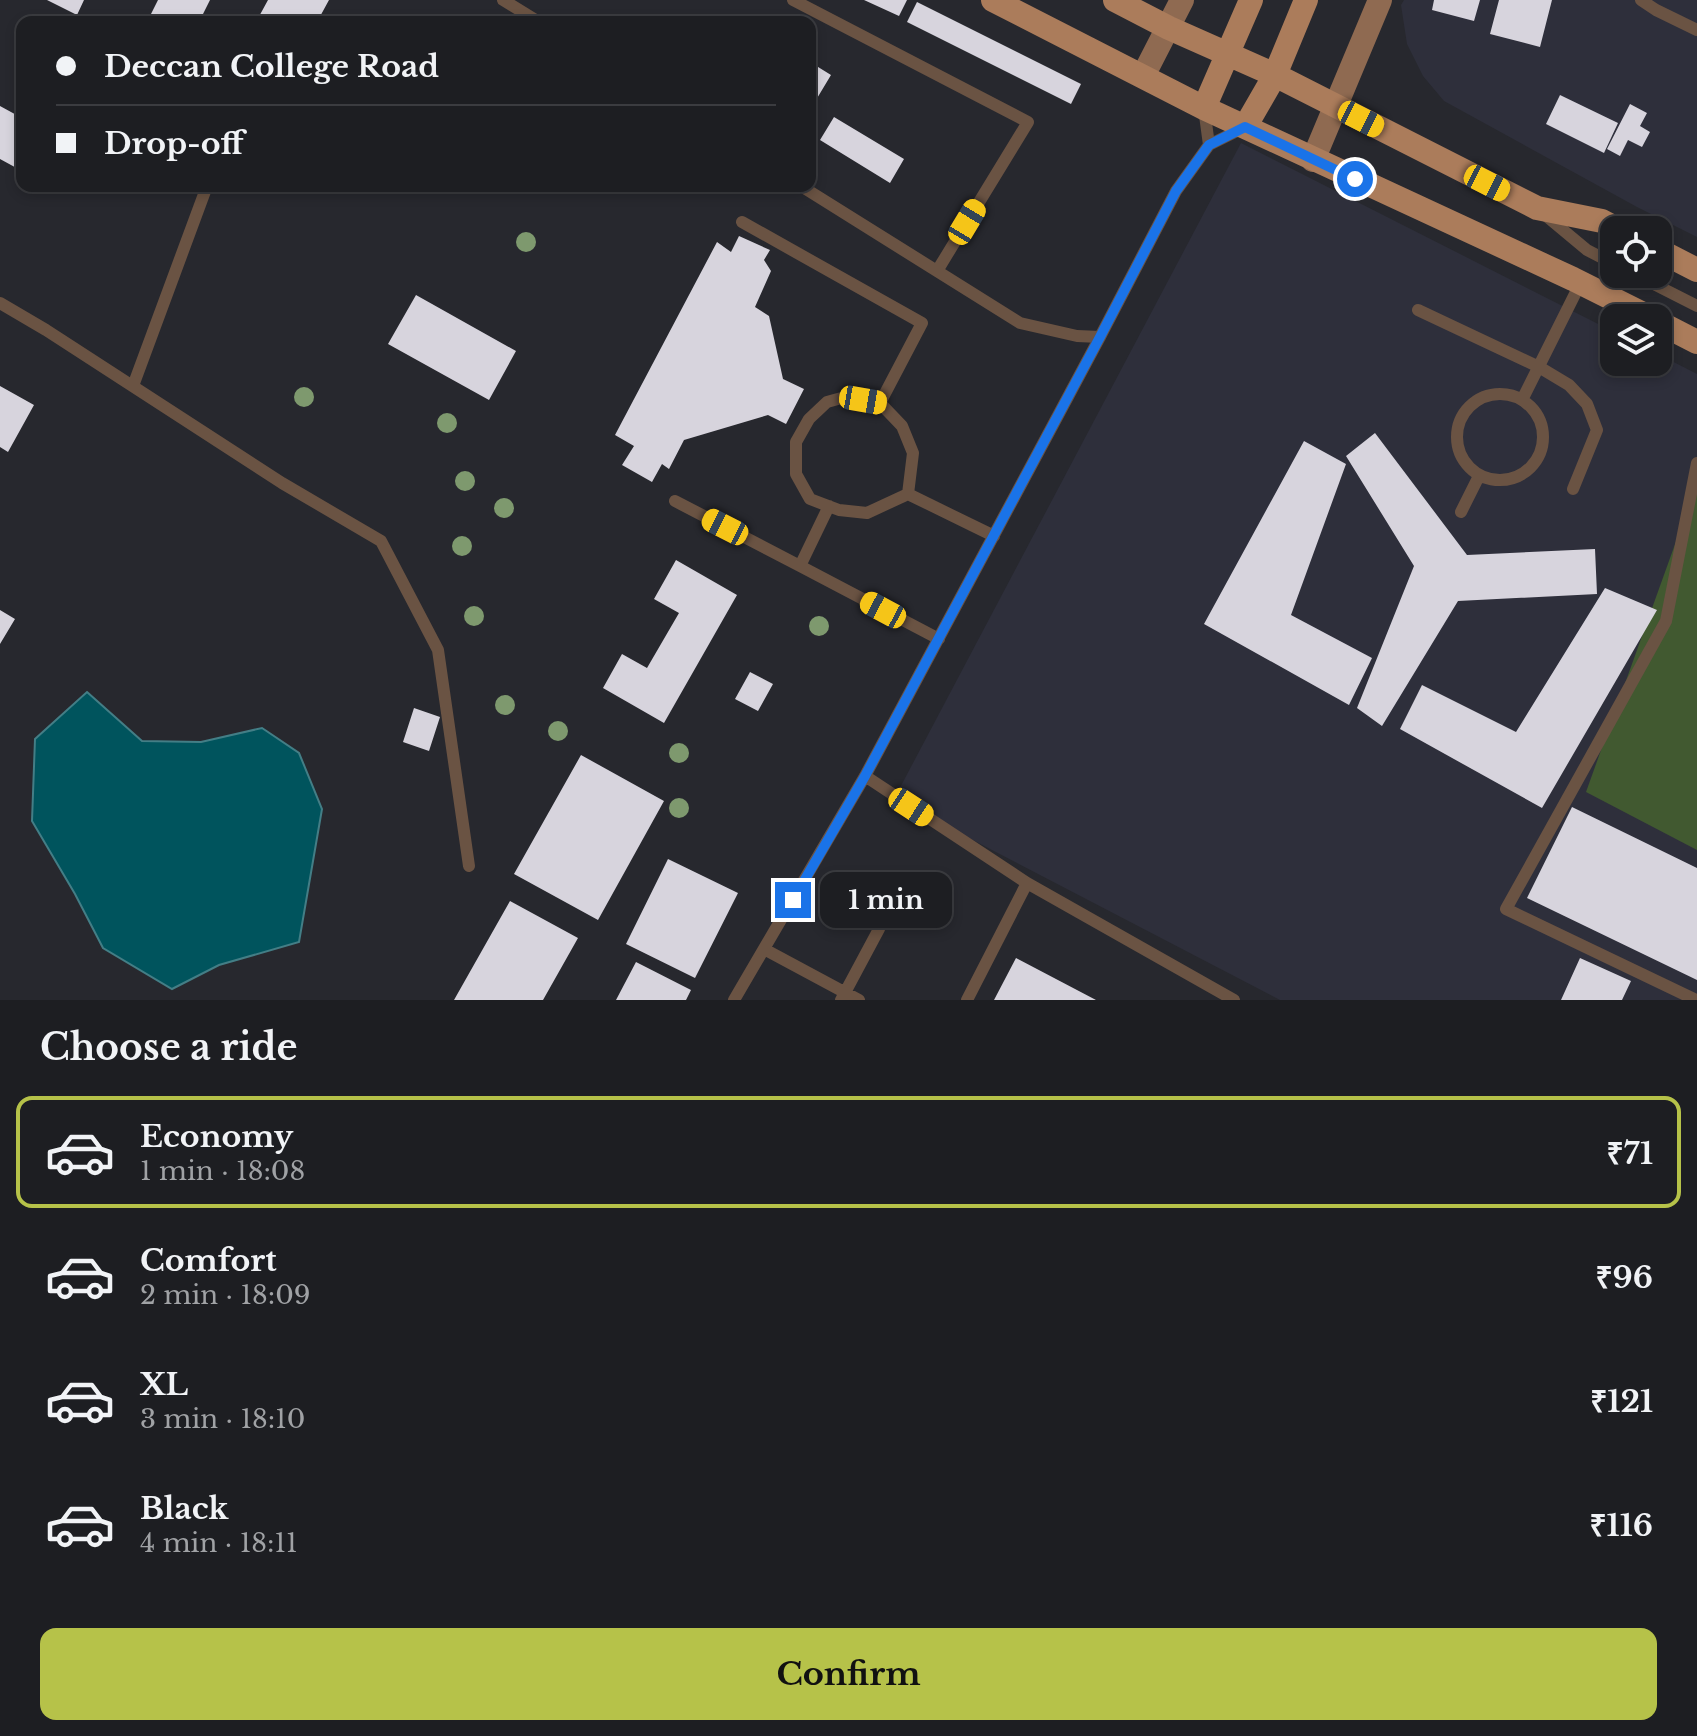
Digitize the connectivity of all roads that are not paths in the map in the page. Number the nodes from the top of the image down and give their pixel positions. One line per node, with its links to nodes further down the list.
1 (503, 0): 10 (lane)
2 (793, 0): 29 (lane)
3 (993, 0): 15 (main road)
4 (1115, 0): 11 (main road)
5 (1182, 0): 11 (street)
6 (1251, 0): 13 (main road)
7 (1306, 0): 14 (main road)
8 (1380, 0): 16 (street)
9 (1641, 0): 12 (lane)
10 (529, 16)
11 (1169, 28): 13 (main road); 15 (street)
12 (1697, 30)
13 (1227, 53): 14 (main road); 17 (main road)
14 (1275, 75): 16 (main road); 18 (main road)
15 (1143, 76): 17 (main road)
16 (1336, 107): 20 (street); 23 (main road)
17 (1204, 108): 18 (main road); 19 (lane)
18 (1245, 127): 19 (lane); 20 (main road)
19 (1209, 145): 37 (lane)
20 (1313, 160): 30 (main road)
21 (205, 192): 40 (lane)
22 (811, 192): 29 (lane)
23 (1537, 208): 24 (main road); 26 (lane)
24 (1600, 221)
25 (742, 222): 42 (lane)
26 (1600, 257)
27 (1672, 257): 28 (main road)
28 (1697, 270)
29 (937, 271): 37 (lane)
30 (1581, 282): 33 (main road); 39 (lane)
31 (1662, 288): 34 (lane)
32 (0, 303): 40 (lane)
33 (1624, 304)
34 (1697, 306)
35 (1418, 310): 39 (lane)
36 (1672, 329): 38 (main road)
37 (1100, 337): 50 (lane)
38 (1697, 342)
39 (1539, 367): 41 (lane); 45 (lane)
40 (133, 386): 54 (lane)
41 (1522, 400): 44 (lane); 44 (lane)
42 (880, 403): 46 (lane); 48 (lane)
43 (1697, 463): 63 (lane)
44 (1479, 476): 49 (lane)
45 (1573, 489)
46 (908, 494): 48 (lane); 50 (lane)
47 (675, 501): 51 (lane)
48 (829, 506): 51 (lane)
49 (1461, 512)
50 (994, 536): 52 (lane)
51 (800, 566): 52 (lane)
52 (939, 639): 53 (lane)
53 (865, 776): 55 (lane); 57 (lane)
54 (469, 866)
55 (1027, 883): 61 (lane); 62 (lane)
56 (879, 929): 58 (lane)
57 (764, 949): 58 (lane); 59 (lane)
58 (843, 996): 60 (lane)
59 (734, 1000)
60 (859, 1000)
61 (967, 1000)
62 (1234, 1000)
63 (1696, 1000)

